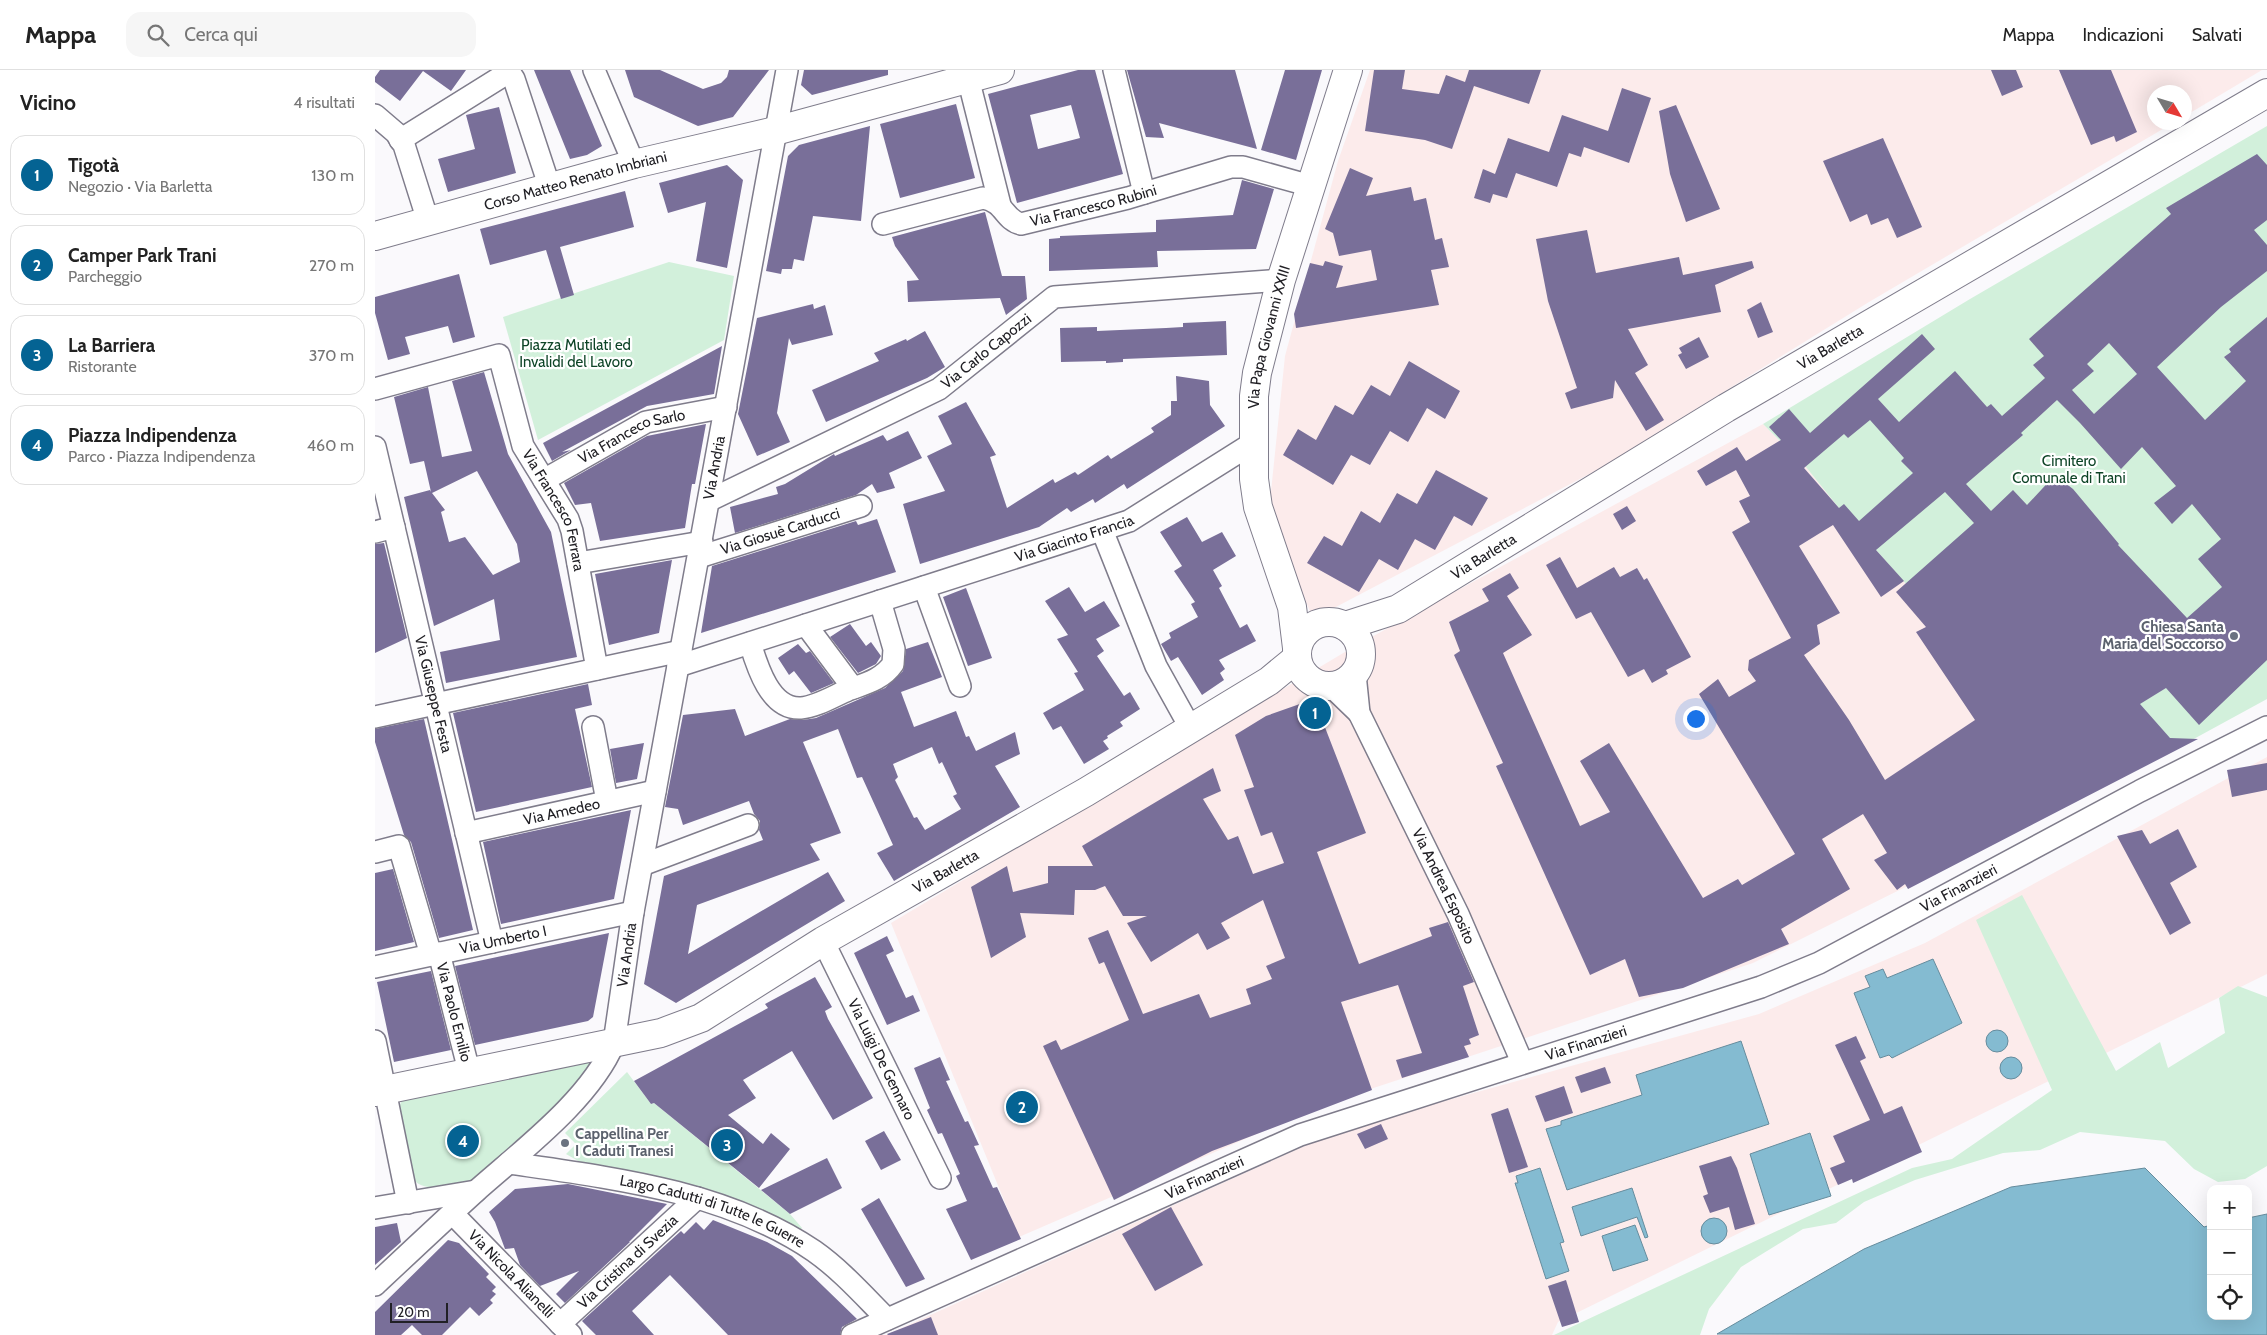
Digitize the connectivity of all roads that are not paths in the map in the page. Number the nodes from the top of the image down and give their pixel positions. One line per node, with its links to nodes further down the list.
1 (594, 70): 12 (street)
2 (787, 70): 10 (street, Via Andria)
3 (1000, 70): 7 (main road, Corso Matteo Renato Imbriani)
4 (1113, 70): 15 (street)
5 (1348, 70): 13 (main road, Via Papa Giovanni XXIII)
6 (509, 71): 11 (street); 14 (street)
7 (968, 78): 10 (main road, Corso Matteo Renato Imbriani); 16 (street)
8 (2267, 93): 37 (main road, Via Barletta)
9 (375, 115): 11 (street)
10 (775, 131): 12 (main road, Corso Matteo Renato Imbriani); 22 (street, Via Andria)
11 (400, 140): 17 (street)
12 (634, 164): 14 (main road, Corso Matteo Renato Imbriani)
13 (1311, 186): 15 (street, Via Francesco Rubini); 20 (main road, Via Papa Giovanni XXIII)
14 (551, 188): 17 (main road, Corso Matteo Renato Imbriani)
15 (1144, 193): 16 (street, Via Francesco Rubini)
16 (1000, 205): 18 (street)
17 (428, 221): 19 (main road, Corso Matteo Renato Imbriani)
18 (883, 224)
19 (375, 236)
20 (1281, 280): 23 (main road, Via Papa Giovanni XXIII); 26 (street, Via Carlo Capozzi)
21 (375, 389): 25 (street, Via Francesco Ferrara)
22 (726, 408): 25 (street, Via Franceco Sarlo); 26 (street, Via Andria)
23 (1253, 443): 29 (street, Via Giacinto Francia); 34 (main road, Via Papa Giovanni XXIII)
24 (375, 446): 28 (street, Via Giuseppe Festa)
25 (544, 480): 31 (street, Via Francesco Ferrara)
26 (710, 500): 30 (street, Via Andria)
27 (861, 506): 30 (street, Via Giosuè Carducci)
28 (385, 530): 45 (street, Via Giuseppe Festa)
29 (1101, 530): 32 (street, Via Giacinto Francia); 50 (street)
30 (700, 549): 31 (street, Via Giosuè Carducci); 39 (street, Via Andria)
31 (578, 563): 41 (street, Via Francesco Ferrara)
32 (924, 587): 33 (street, Via Giacinto Francia); 43 (street)
33 (880, 601): 35 (street, Via Giacinto Francia); 44 (street)
34 (1292, 608): 36 (main road); 40 (main road, Via Papa Giovanni XXIII)
35 (806, 625): 38 (street, Via Giacinto Francia); 44 (street)
36 (1316, 625): 37 (main road); 40 (main road)
37 (1353, 637): 42 (main road)
38 (749, 643): 39 (street, Via Giacinto Francia); 44 (street)
39 (680, 658): 41 (street, Via Giacinto Francia); 51 (street, Via Andria)
40 (1308, 667): 42 (main road, Via Barletta); 46 (street, Via Andrea Esposito); 50 (main road, Via Barletta)
41 (597, 669): 45 (street, Via Giacinto Francia)
42 (1355, 674): 46 (street, Via Andrea Esposito)
43 (960, 686)
44 (853, 688)
45 (436, 703): 47 (street, Via Giacinto Francia); 54 (street, Via Giuseppe Festa)
46 (1359, 712): 64 (street, Via Andrea Esposito)
47 (375, 717)
48 (593, 727): 52 (street)
49 (2267, 728): 64 (street, Via Finanzieri)
50 (1191, 729): 59 (main road, Via Barletta)
51 (655, 790): 52 (street, Via Amedeo); 56 (street, Via Andria)
52 (607, 801): 54 (street, Via Amedeo)
53 (748, 825): 56 (street)
54 (466, 833): 58 (street, Via Giuseppe Festa)
55 (375, 852): 60 (street, Via Paolo Emilio)
56 (642, 866): 57 (street, Via Andria)
57 (633, 912): 58 (street, Via Umberto I); 63 (street, Via Andria)
58 (492, 942): 60 (street, Via Umberto I)
59 (823, 942): 63 (main road, Via Barletta); 68 (street, Via Luigi De Gennaro)
60 (435, 954): 61 (street, Via Umberto I); 65 (street, Via Paolo Emilio)
61 (375, 967)
62 (375, 1040): 66 (street)
63 (614, 1043): 65 (main road, Via Barletta); 67 (street, Via Andria)
64 (1522, 1062): 75 (street, Via Finanzieri)
65 (469, 1071): 66 (main road, Via Barletta)
66 (380, 1091): 71 (street)
67 (509, 1163): 69 (street, Via Andria); 70 (street, Largo Cadutti di Tutte le Guerre)
68 (940, 1178)
69 (476, 1191): 71 (street); 73 (street, Via Andria)
70 (697, 1198): 75 (street, Largo Cadutti di Tutte le Guerre); 76 (street, Via Cristina di Svezia)
71 (408, 1202): 72 (street)
72 (375, 1208)
73 (452, 1213): 74 (street, Via Andria); 76 (street, Via Nicola Alianelli)
74 (375, 1284)
75 (887, 1319): 77 (street, Via Finanzieri)
76 (565, 1330)
77 (852, 1335)

